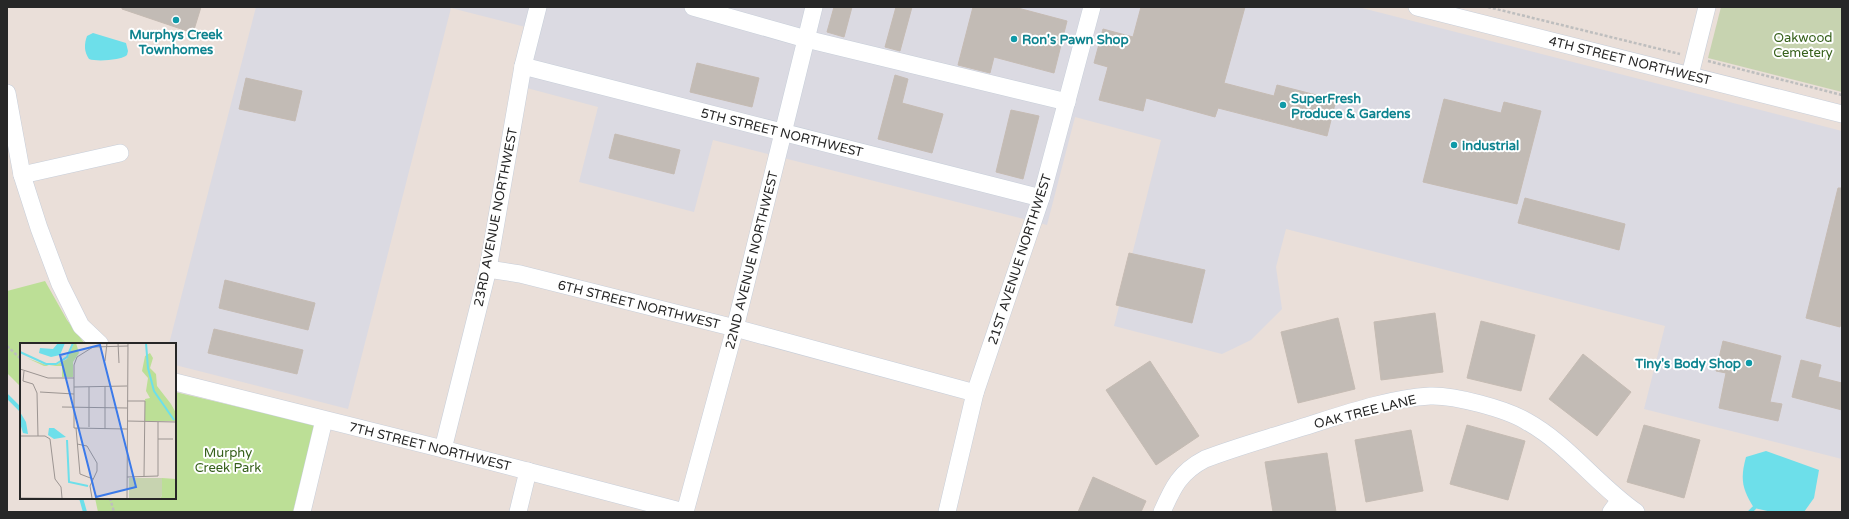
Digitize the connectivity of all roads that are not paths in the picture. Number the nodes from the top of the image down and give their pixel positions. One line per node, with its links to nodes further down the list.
1 (538, 7): 8 (street, 23RD AVENUE NORTHWEST)
2 (693, 7): 7 (street)
3 (814, 7): 7 (street, 22ND AVENUE NORTHWEST)
4 (1092, 7): 11 (street, 21ST AVENUE NORTHWEST)
5 (1417, 7): 9 (street, 4TH STREET NORTHWEST)
6 (1707, 7): 9 (street)
7 (806, 39): 11 (street); 13 (street, 22ND AVENUE NORTHWEST)
8 (523, 66): 13 (street, 5TH STREET NORTHWEST); 17 (street, 23RD AVENUE NORTHWEST)
9 (1690, 75): 12 (street, 4TH STREET NORTHWEST)
10 (7, 93): 15 (street)
11 (1067, 102): 16 (street, 21ST AVENUE NORTHWEST)
12 (1842, 114)
13 (783, 132): 16 (street, 5TH STREET NORTHWEST); 18 (street, 22ND AVENUE NORTHWEST)
14 (120, 153): 15 (street)
15 (22, 176): 19 (street)
16 (1041, 198): 21 (street, 21ST AVENUE NORTHWEST)
17 (488, 269): 18 (street, 6TH STREET NORTHWEST); 23 (street, 23RD AVENUE NORTHWEST)
18 (735, 328): 21 (street, 6TH STREET NORTHWEST); 28 (street, 22ND AVENUE NORTHWEST)
19 (99, 343)
20 (176, 382): 22 (street, 7TH STREET NORTHWEST)
21 (975, 393): 29 (street, 21ST AVENUE NORTHWEST)
22 (324, 420): 23 (street, 7TH STREET NORTHWEST); 26 (street)
23 (443, 449): 24 (street, 7TH STREET NORTHWEST)
24 (528, 471): 27 (street); 28 (street, 7TH STREET NORTHWEST)
25 (1615, 506): 30 (street, OAK TREE LANE); 31 (street, OAK TREE LANE)
26 (302, 512)
27 (518, 512)
28 (685, 512)
29 (947, 512)
30 (1162, 512)
31 (1636, 512)

